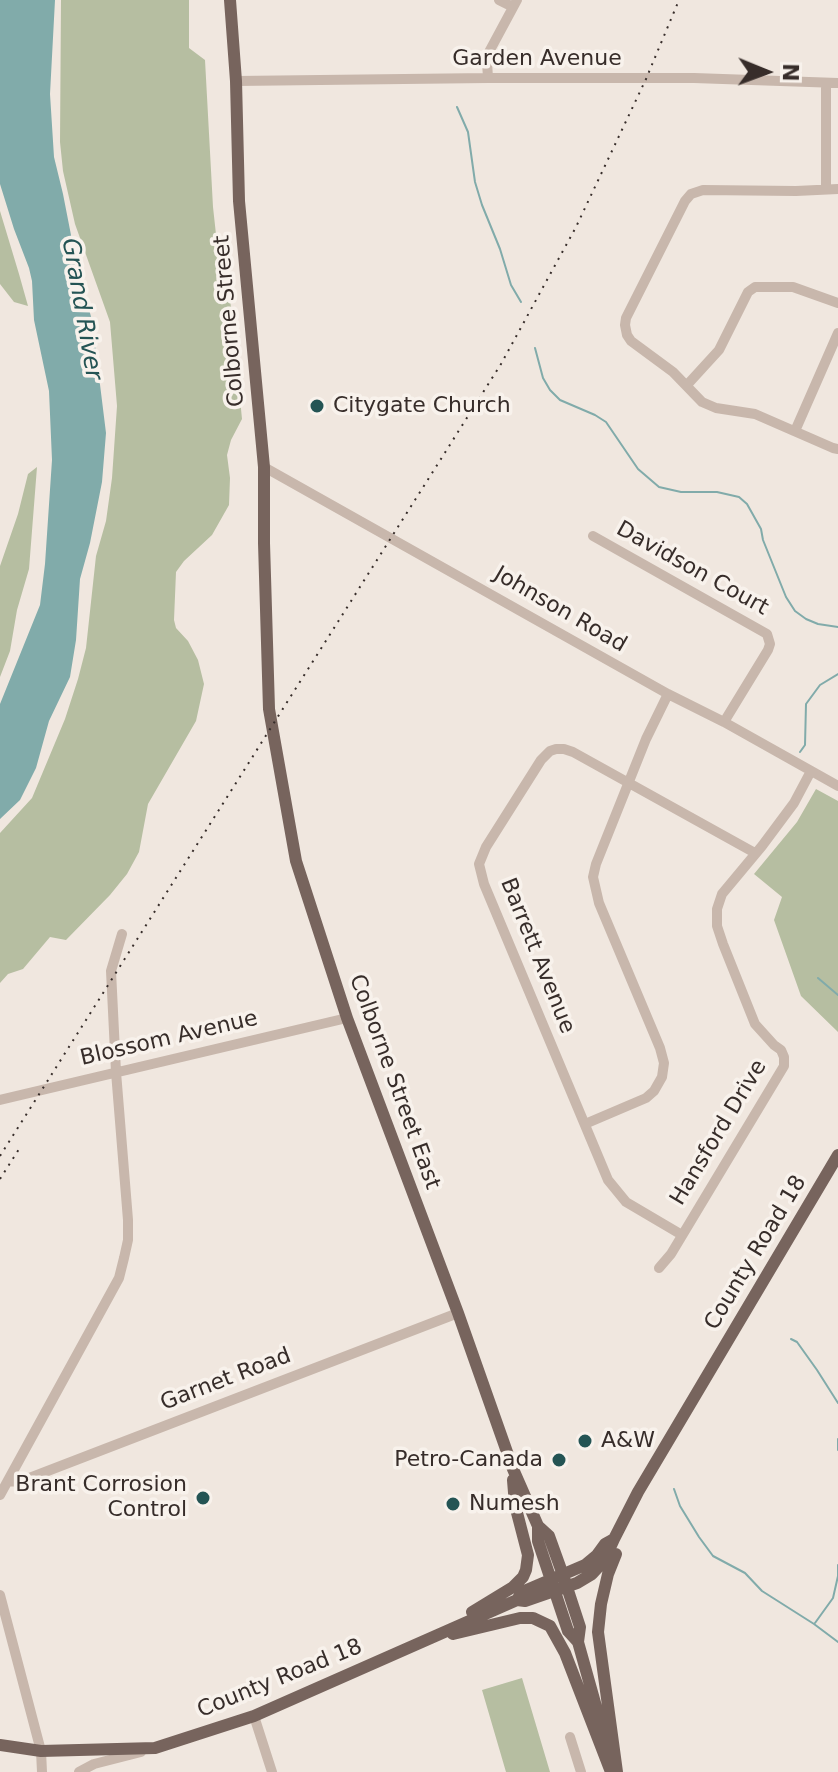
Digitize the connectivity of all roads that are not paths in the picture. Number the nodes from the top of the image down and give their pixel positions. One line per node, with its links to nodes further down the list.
1 (230, 0): 5 (main road, Colborne Street)
2 (499, 0): 3 (street)
3 (515, 3): 4 (street)
4 (488, 78): 5 (street, Garden Avenue); 6 (street, Garden Avenue)
5 (236, 81): 13 (main road, Colborne Street)
6 (832, 83): 7 (street)
7 (832, 189): 10 (street)
8 (838, 303): 10 (street)
9 (838, 333): 11 (street)
10 (687, 385): 11 (street)
11 (795, 431): 12 (street)
12 (838, 449)
13 (264, 467): 15 (main road, Colborne Street); 16 (street, Johnson Road)
14 (593, 536): 17 (street, Davidson Court)
15 (266, 638): 23 (main road, Colborne Street East)
16 (668, 694): 17 (street, Johnson Road); 19 (street)
17 (724, 722): 18 (street, Johnson Road)
18 (811, 771): 20 (street, Johnson Road); 21 (street, Hansford Drive)
19 (630, 784): 21 (street, Barrett Avenue); 26 (street); 26 (street, Barrett Avenue)
20 (838, 786)
21 (755, 853): 28 (street, Hansford Drive)
22 (122, 934): 24 (street)
23 (347, 1018): 24 (street, Blossom Avenue); 30 (main road, Colborne Street East)
24 (116, 1072): 25 (street, Blossom Avenue); 32 (street)
25 (0, 1100)
26 (585, 1124): 28 (street, Barrett Avenue)
27 (838, 1155): 34 (main road, County Road 18)
28 (682, 1235): 29 (street, Hansford Drive)
29 (659, 1268)
30 (458, 1313): 31 (main road, Colborne Street East); 32 (street, Garnet Road)
31 (513, 1469): 35 (main road, Colborne Street East); 37 (main road)
32 (8, 1481): 33 (street)
33 (0, 1495)
34 (635, 1497): 35 (main road, County Road 18); 47 (main road)
35 (559, 1583): 37 (main road, County Road 18); 47 (main road, Colborne Street East)
36 (0, 1595): 42 (street)
37 (423, 1641): 38 (main road, County Road 18); 47 (main road)
38 (254, 1716): 41 (main road, County Road 18); 45 (street)
39 (570, 1737): 46 (street)
40 (0, 1745): 42 (main road, County Road 18)
41 (155, 1748): 42 (main road, County Road 18); 44 (street)
42 (41, 1751): 43 (street)
43 (42, 1772)
44 (79, 1772)
45 (272, 1772)
46 (581, 1772)
47 (614, 1772)

